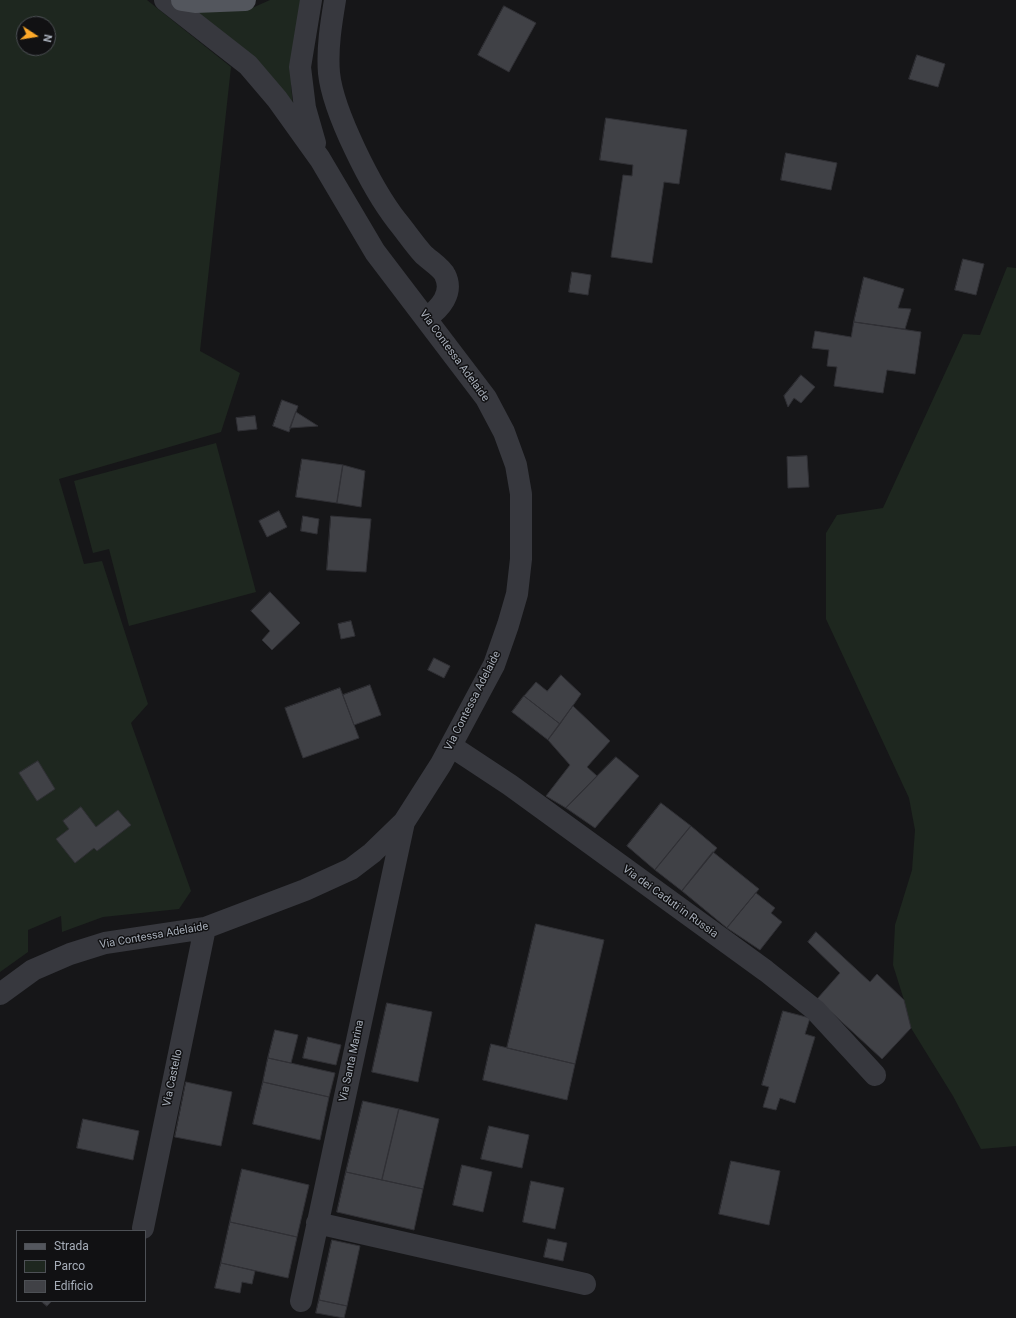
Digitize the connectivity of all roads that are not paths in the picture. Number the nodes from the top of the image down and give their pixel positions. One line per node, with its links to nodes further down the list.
1 (165, 0): 6 (street)
2 (182, 0): 3 (main road)
3 (245, 0)
4 (311, 0): 6 (street)
5 (335, 0): 7 (street)
6 (320, 159): 7 (street, Via Contessa Adelaide)
7 (426, 318): 8 (street, Via Contessa Adelaide)
8 (451, 746): 9 (street, Via Contessa Adelaide); 12 (street, Via dei Caduti in Russia)
9 (404, 822): 10 (street, Via Contessa Adelaide); 13 (street, Via Santa Marina)
10 (204, 928): 11 (street, Via Contessa Adelaide); 14 (street, Via Castello)
11 (0, 994)
12 (875, 1075)
13 (318, 1223): 15 (street); 16 (street, Via Santa Marina)
14 (143, 1228)
15 (586, 1284)
16 (300, 1301)

